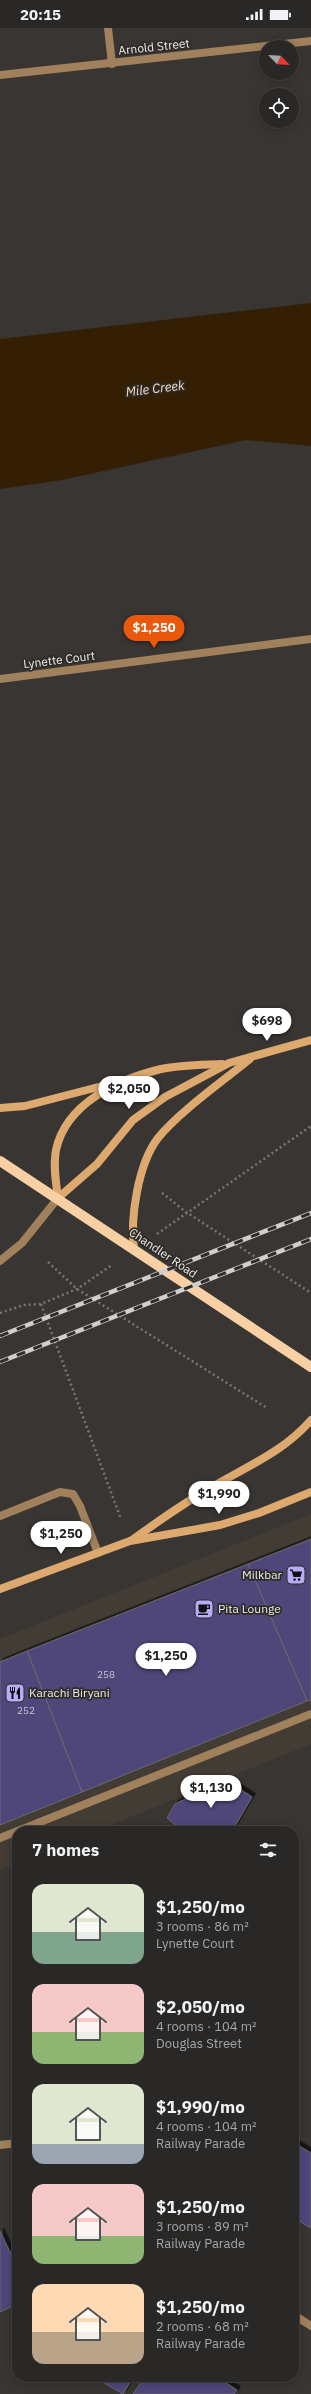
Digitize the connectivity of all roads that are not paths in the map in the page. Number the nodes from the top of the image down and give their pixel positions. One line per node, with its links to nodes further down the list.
1 (108, 28): 3 (street)
2 (311, 41): 3 (street, Arnold Street)
3 (112, 64): 4 (street, Arnold Street)
4 (0, 75)
5 (311, 639): 6 (street, Lynette Court)
6 (0, 679)
7 (311, 1040): 8 (main road)
8 (254, 1056): 9 (main road); 14 (main road)
9 (229, 1064): 10 (main road); 13 (main road)
10 (132, 1079): 11 (main road); 13 (main road)
11 (0, 1108)
12 (0, 1161): 13 (main road, Chandler Road)
13 (58, 1198): 14 (main road, Chandler Road); 15 (street)
14 (134, 1249): 16 (main road, Chandler Road)
15 (0, 1261)
16 (311, 1367)
17 (311, 1420): 20 (main road)
18 (311, 1492): 20 (main road)
19 (0, 1516): 21 (street)
20 (130, 1542): 21 (main road)
21 (98, 1552): 22 (main road)
22 (0, 1589)
23 (311, 1714): 24 (street)
24 (30, 1826)
25 (12, 1833): 26 (street)
26 (0, 1838)
27 (12, 2144): 28 (street)
28 (0, 2145)
29 (299, 2318): 30 (street)
30 (311, 2326)

